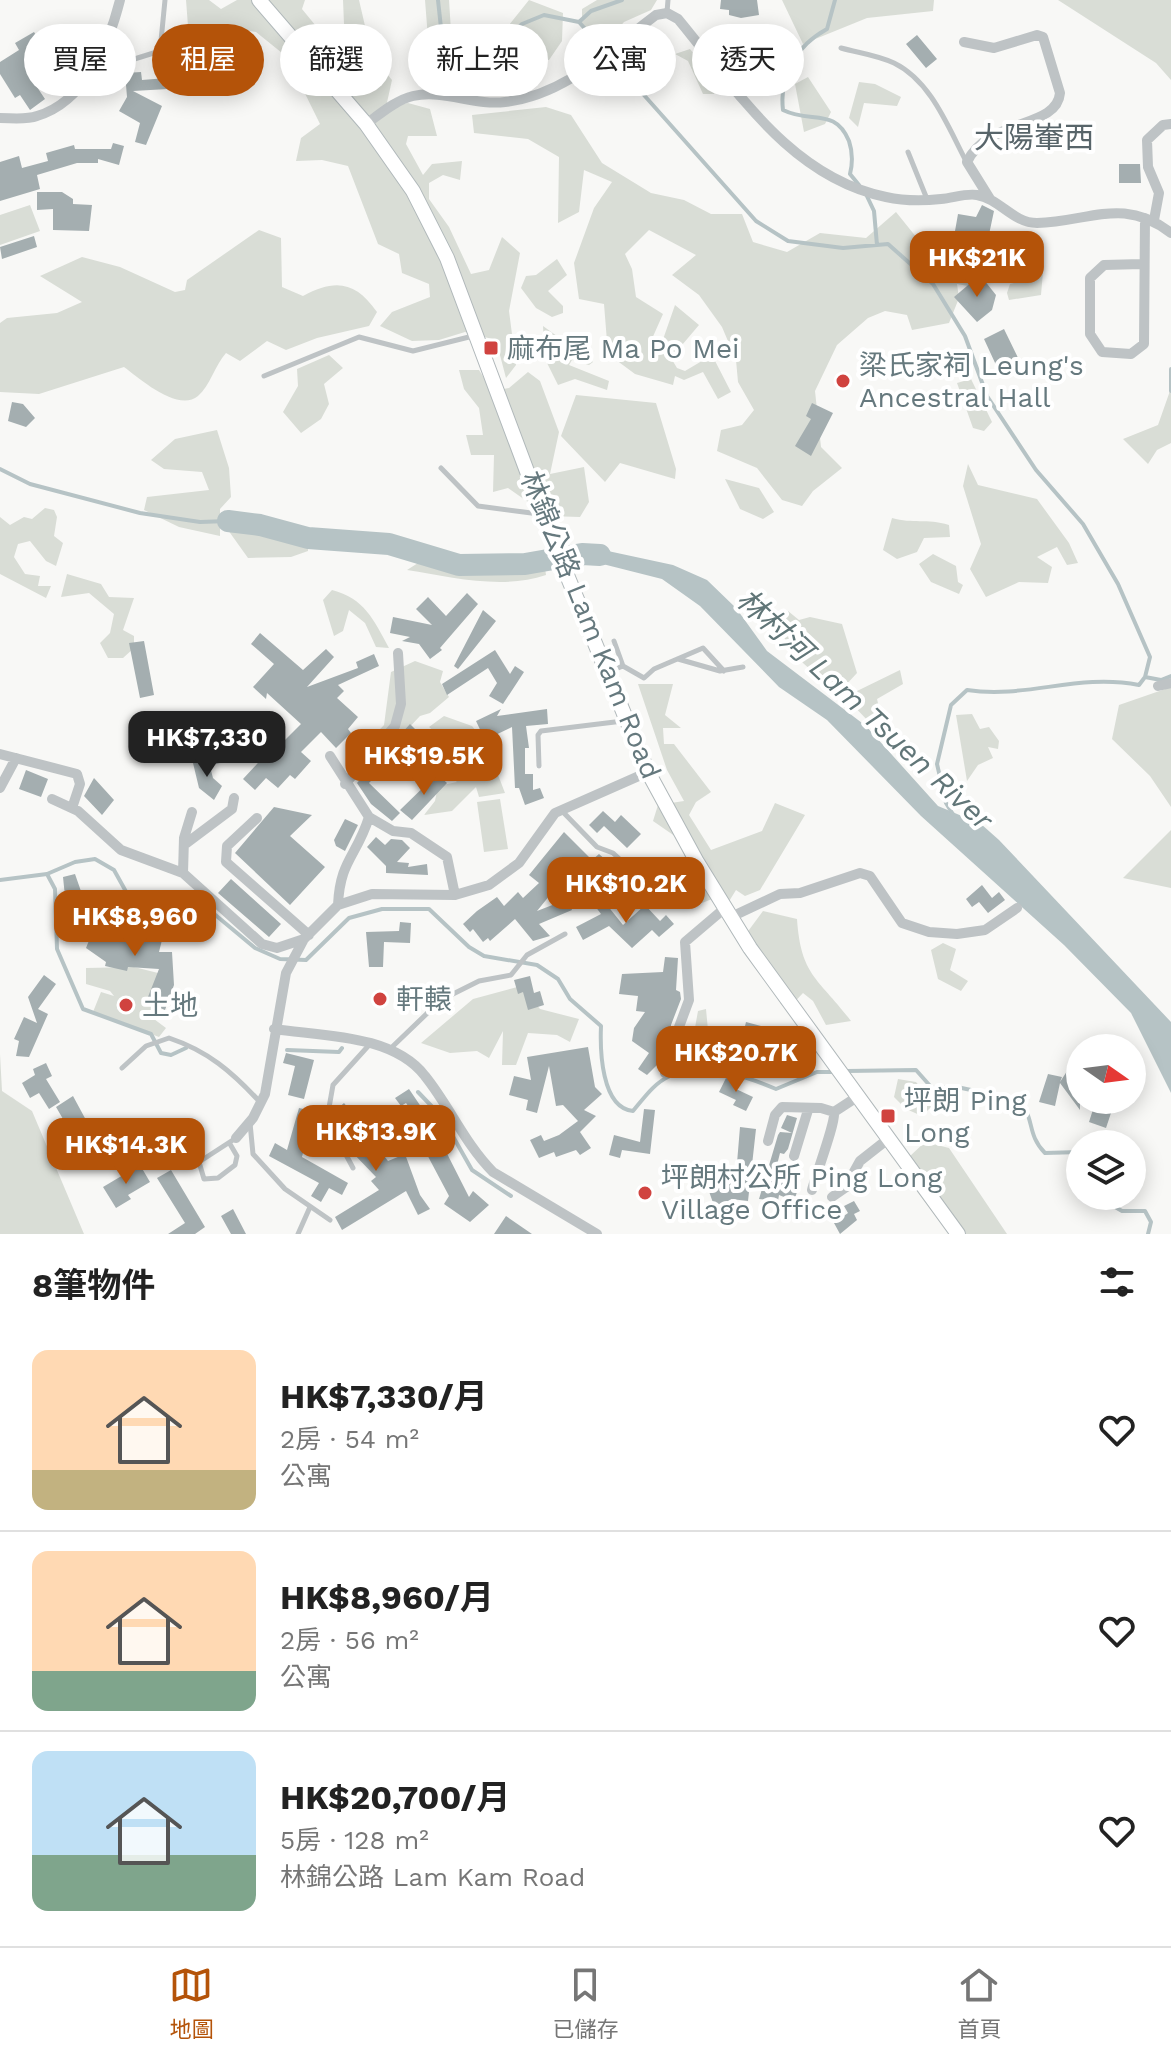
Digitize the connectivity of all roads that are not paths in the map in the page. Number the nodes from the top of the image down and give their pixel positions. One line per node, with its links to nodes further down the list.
1 (120, 0): 6 (street)
2 (165, 0): 9 (lane)
3 (259, 0): 12 (main road, 林錦公路 Lam Kam Road)
4 (668, 0): 5 (lane)
5 (667, 13): 12 (street); 17 (street)
6 (114, 24)
7 (964, 42): 15 (street)
8 (841, 48): 15 (lane)
9 (136, 61)
10 (68, 96): 11 (street)
11 (0, 118)
12 (366, 124): 21 (main road, 林錦公路 Lam Kam Road)
13 (1171, 124): 18 (street)
14 (908, 152): 17 (lane)
15 (967, 162): 16 (street)
16 (990, 199): 17 (street); 18 (street)
17 (927, 200)
18 (1150, 219): 19 (street); 20 (street)
19 (1171, 233)
20 (1142, 264): 20 (street)
21 (478, 335): 22 (lane); 24 (main road, 林錦公路 Lam Kam Road)
22 (264, 376)
23 (441, 468): 24 (lane)
24 (544, 514): 31 (main road, 林錦公路 Lam Kam Road)
25 (614, 641): 28 (lane)
26 (398, 653): 40 (street)
27 (677, 659): 28 (lane); 30 (lane); 30 (lane)
28 (623, 666): 31 (lane)
29 (743, 667): 30 (lane)
30 (724, 671)
31 (607, 672): 34 (main road, 林錦公路 Lam Kam Road)
32 (1171, 683): 33 (street)
33 (1158, 686)
34 (627, 720): 38 (lane); 39 (main road, 林錦公路 Lam Kam Road)
35 (0, 754): 37 (street)
36 (330, 756): 40 (street)
37 (16, 758): 41 (street); 44 (street)
38 (539, 766)
39 (648, 772): 45 (street); 55 (main road, 林錦公路 Lam Kam Road)
40 (345, 784): 47 (street)
41 (0, 788)
42 (234, 798): 49 (street)
43 (52, 799): 44 (street)
44 (72, 808): 51 (street)
45 (562, 810): 50 (lane); 52 (street)
46 (192, 812): 49 (street)
47 (369, 817): 52 (street); 53 (street)
48 (257, 818): 57 (street)
49 (184, 845): 51 (street)
50 (626, 865)
51 (183, 873): 57 (street)
52 (455, 895): 53 (street)
53 (338, 905): 57 (street)
54 (1017, 908): 55 (street)
55 (728, 912): 62 (street); 63 (main road, 林錦公路 Lam Kam Road)
56 (565, 934): 60 (lane)
57 (306, 937): 58 (street)
58 (274, 1029): 59 (street); 64 (street)
59 (370, 1044): 60 (street); 72 (lane)
60 (389, 1049): 78 (street)
61 (122, 1068): 64 (lane)
62 (665, 1073)
63 (853, 1091): 66 (street); 68 (main road, 林錦公路 Lam Kam Road)
64 (260, 1102): 67 (street)
65 (808, 1110): 66 (street); 70 (street); 71 (street)
66 (834, 1112): 73 (street)
67 (250, 1122): 69 (street); 75 (lane)
68 (888, 1139): 74 (street); 79 (main road, 林錦公路 Lam Kam Road)
69 (233, 1141): 69 (lane)
70 (768, 1141)
71 (794, 1156)
72 (353, 1168)
73 (812, 1190)
74 (832, 1197)
75 (310, 1207): 76 (lane); 77 (lane)
76 (330, 1220)
77 (298, 1234)
78 (597, 1234)
79 (958, 1234)

